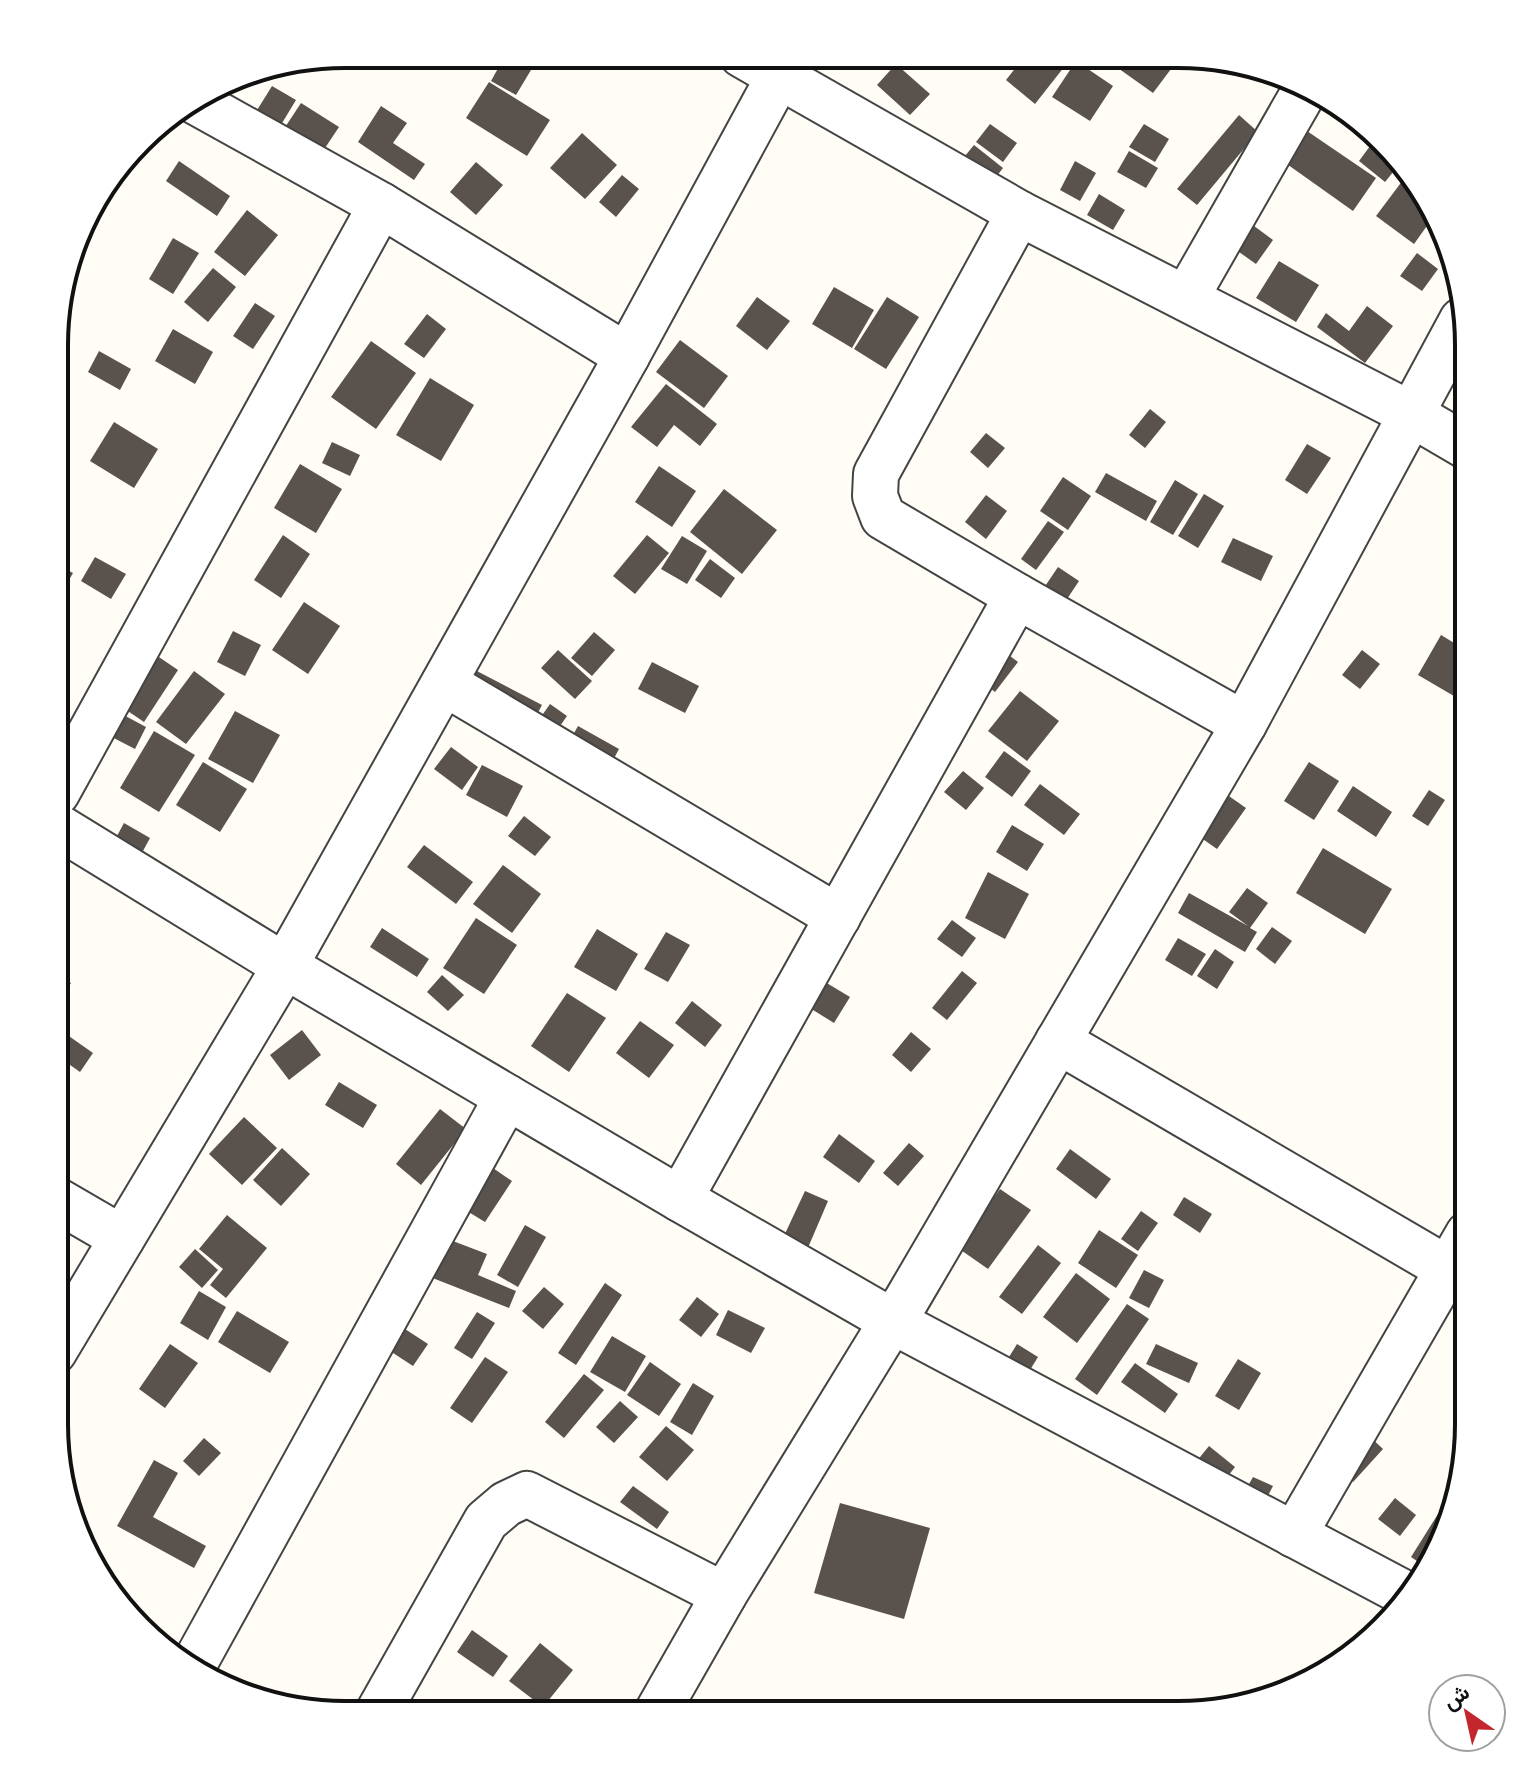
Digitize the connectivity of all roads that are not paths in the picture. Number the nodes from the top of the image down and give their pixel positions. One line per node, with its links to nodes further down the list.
1 (768, 68): 9 (street)
2 (781, 68): 6 (street)
3 (1301, 97): 7 (street)
4 (204, 107): 5 (street)
5 (381, 205): 9 (street); 15 (street)
6 (1019, 213): 7 (street); 12 (street)
7 (1186, 298): 10 (street)
8 (1454, 334): 10 (street)
9 (627, 356): 13 (street)
10 (1411, 414): 11 (street); 14 (street)
11 (1455, 440)
12 (1017, 596): 14 (street); 17 (street)
13 (444, 683): 17 (street); 18 (street)
14 (1244, 724): 19 (street)
15 (68, 773)
16 (68, 833): 18 (street)
17 (838, 917): 21 (street)
18 (285, 966): 20 (street); 23 (street)
19 (1058, 1041): 24 (street); 26 (street)
20 (507, 1097): 21 (street); 31 (street)
21 (680, 1199): 26 (street)
22 (68, 1207): 23 (street)
23 (122, 1238): 27 (street)
24 (1454, 1249)
25 (1454, 1258): 28 (street)
26 (892, 1321): 28 (street); 30 (street)
27 (68, 1329)
28 (1294, 1535): 29 (street)
29 (1399, 1590)
30 (724, 1595): 32 (street); 33 (street)
31 (198, 1658)
32 (385, 1700)
33 (664, 1700)

